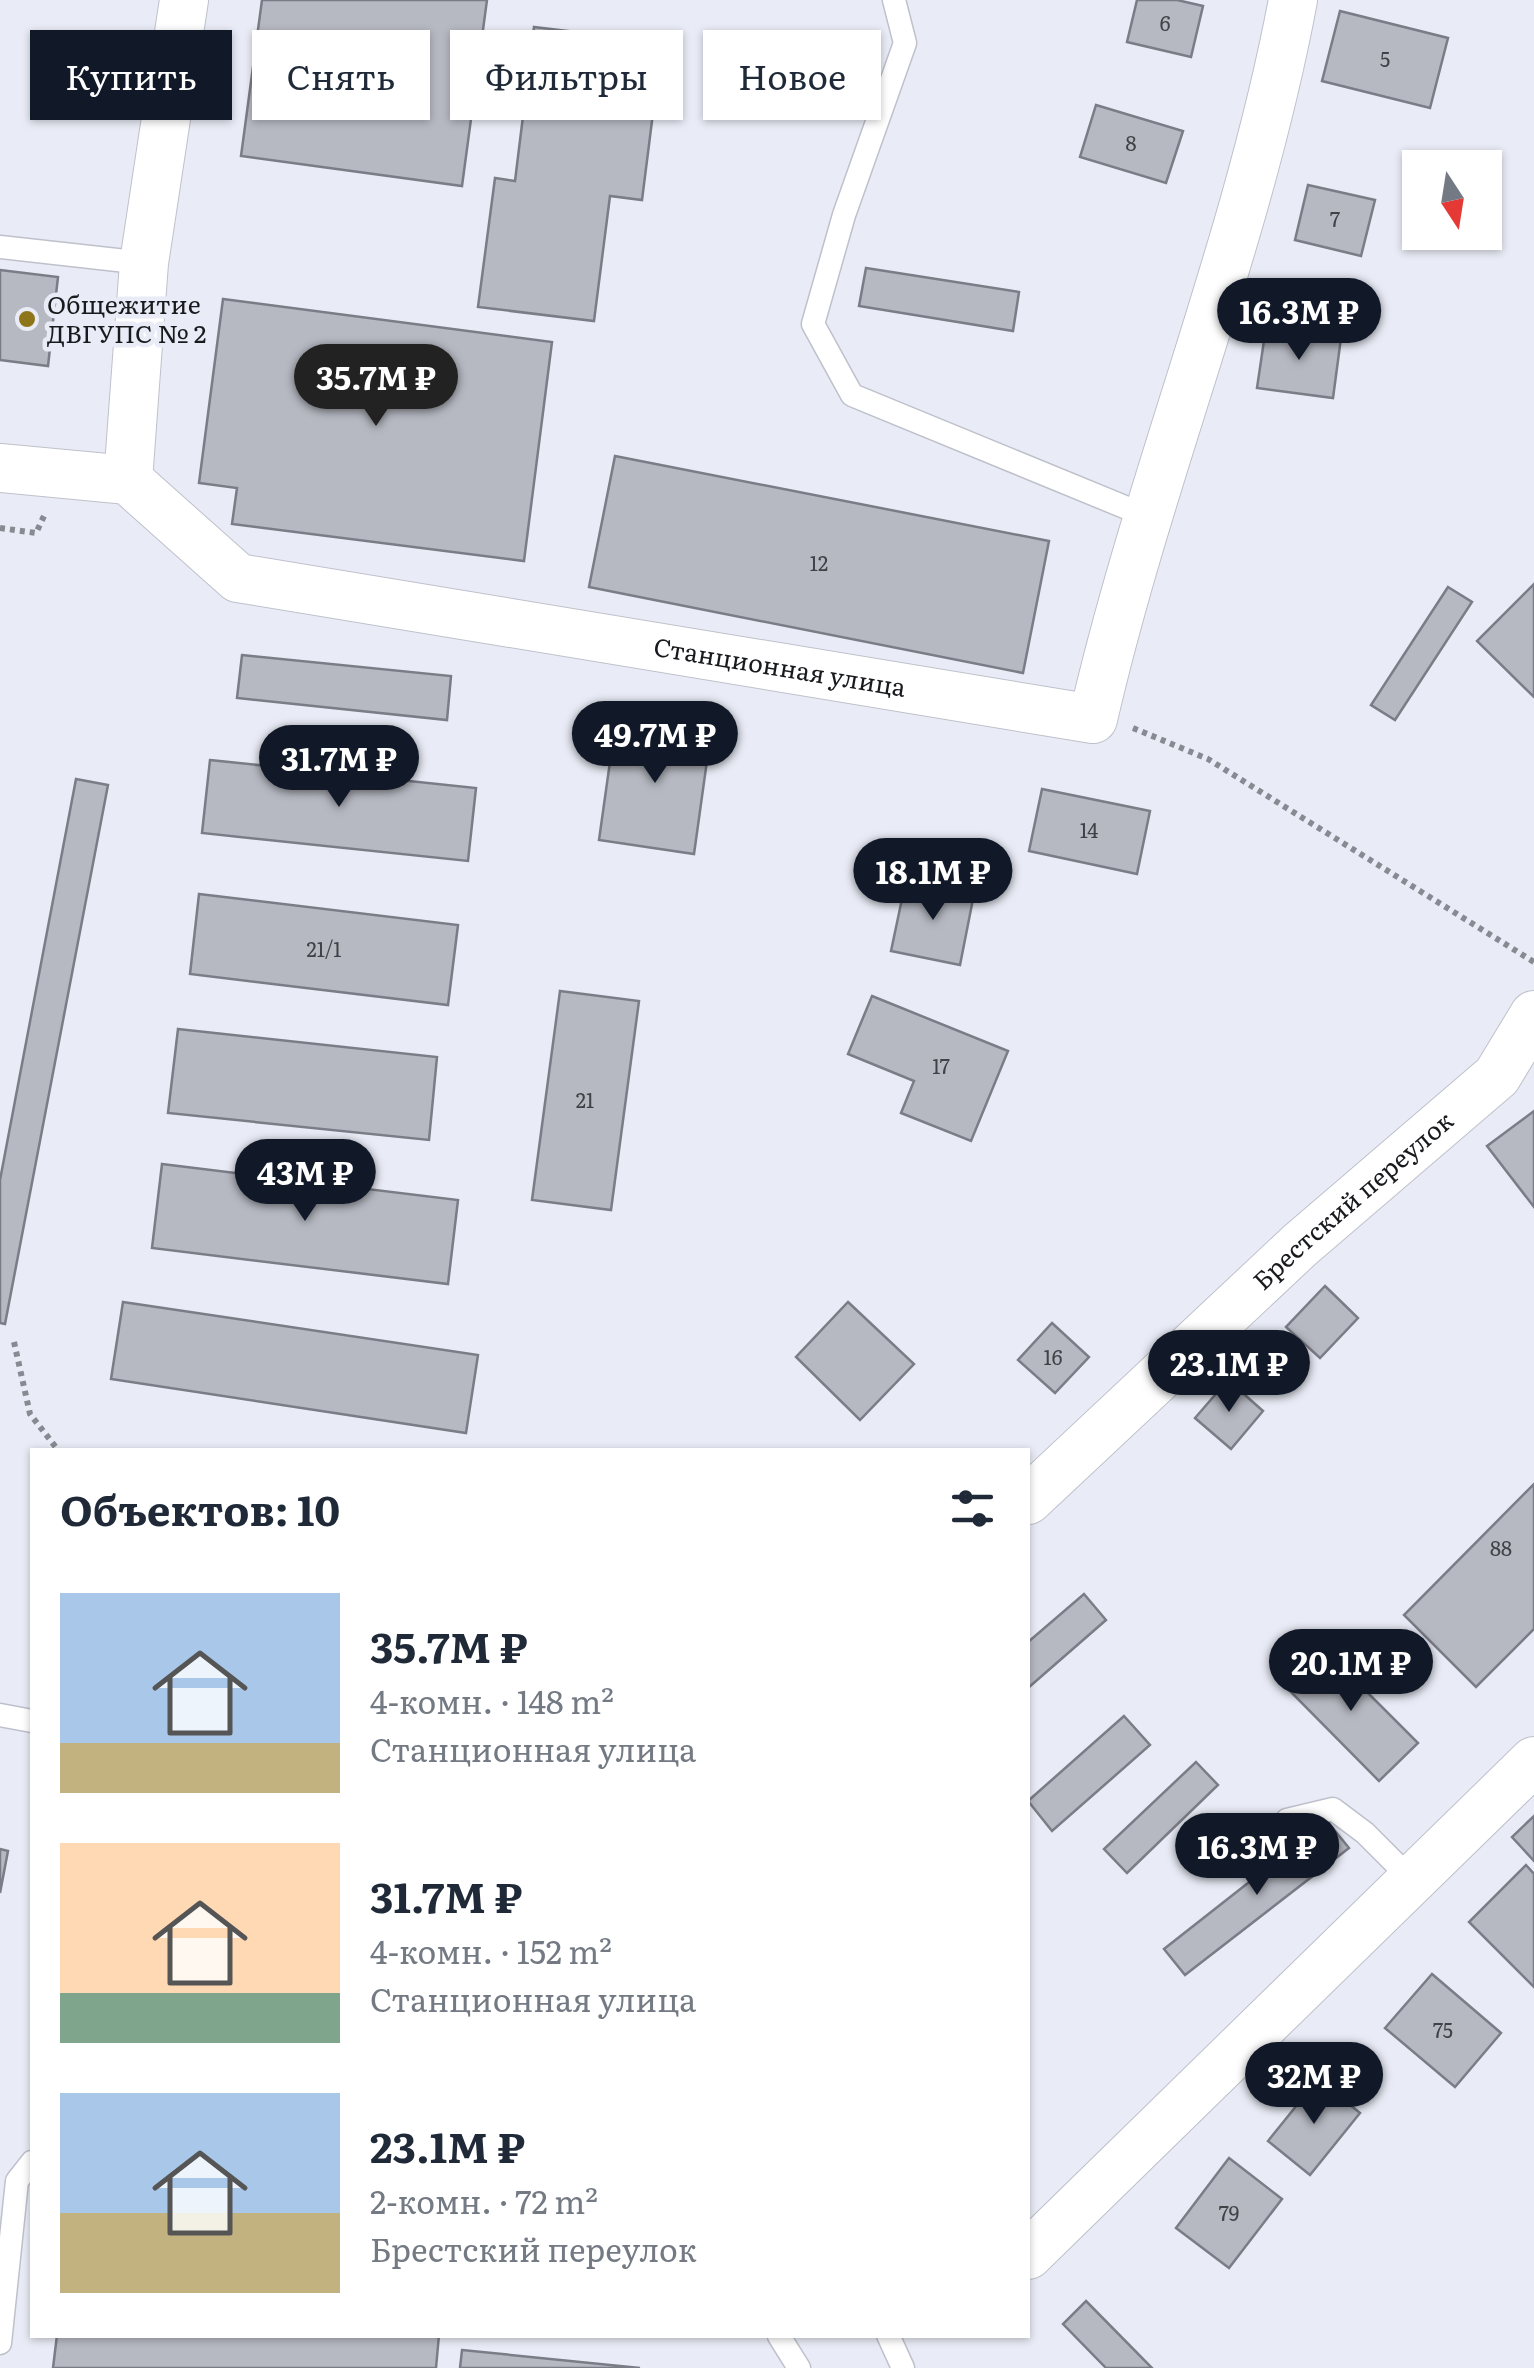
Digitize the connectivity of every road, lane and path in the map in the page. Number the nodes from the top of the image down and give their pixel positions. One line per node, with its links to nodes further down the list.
1 (184, 0): 5 (street)
2 (894, 0): 8 (lane)
3 (1293, 0): 8 (street)
4 (0, 246): 5 (lane)
5 (144, 263): 7 (street)
6 (0, 468): 7 (street)
7 (128, 480): 11 (street, Станционная улица)
8 (1149, 516): 11 (street)
9 (0, 528): 10 (path)
10 (36, 532)
11 (1092, 719): 12 (path)
12 (1534, 962)
13 (1534, 1015): 16 (street, Брестский переулок)
14 (14, 1342): 15 (path)
15 (56, 1448)
16 (1030, 1498)
17 (0, 1715): 18 (lane)
18 (30, 1720)
19 (1534, 1762): 21 (street)
20 (1287, 1820): 21 (lane)
21 (1412, 1880): 23 (street)
22 (30, 2165): 26 (lane)
23 (1030, 2252)
24 (779, 2338): 27 (lane)
25 (889, 2338): 28 (lane)
26 (0, 2343)
27 (799, 2368)
28 (903, 2368)

